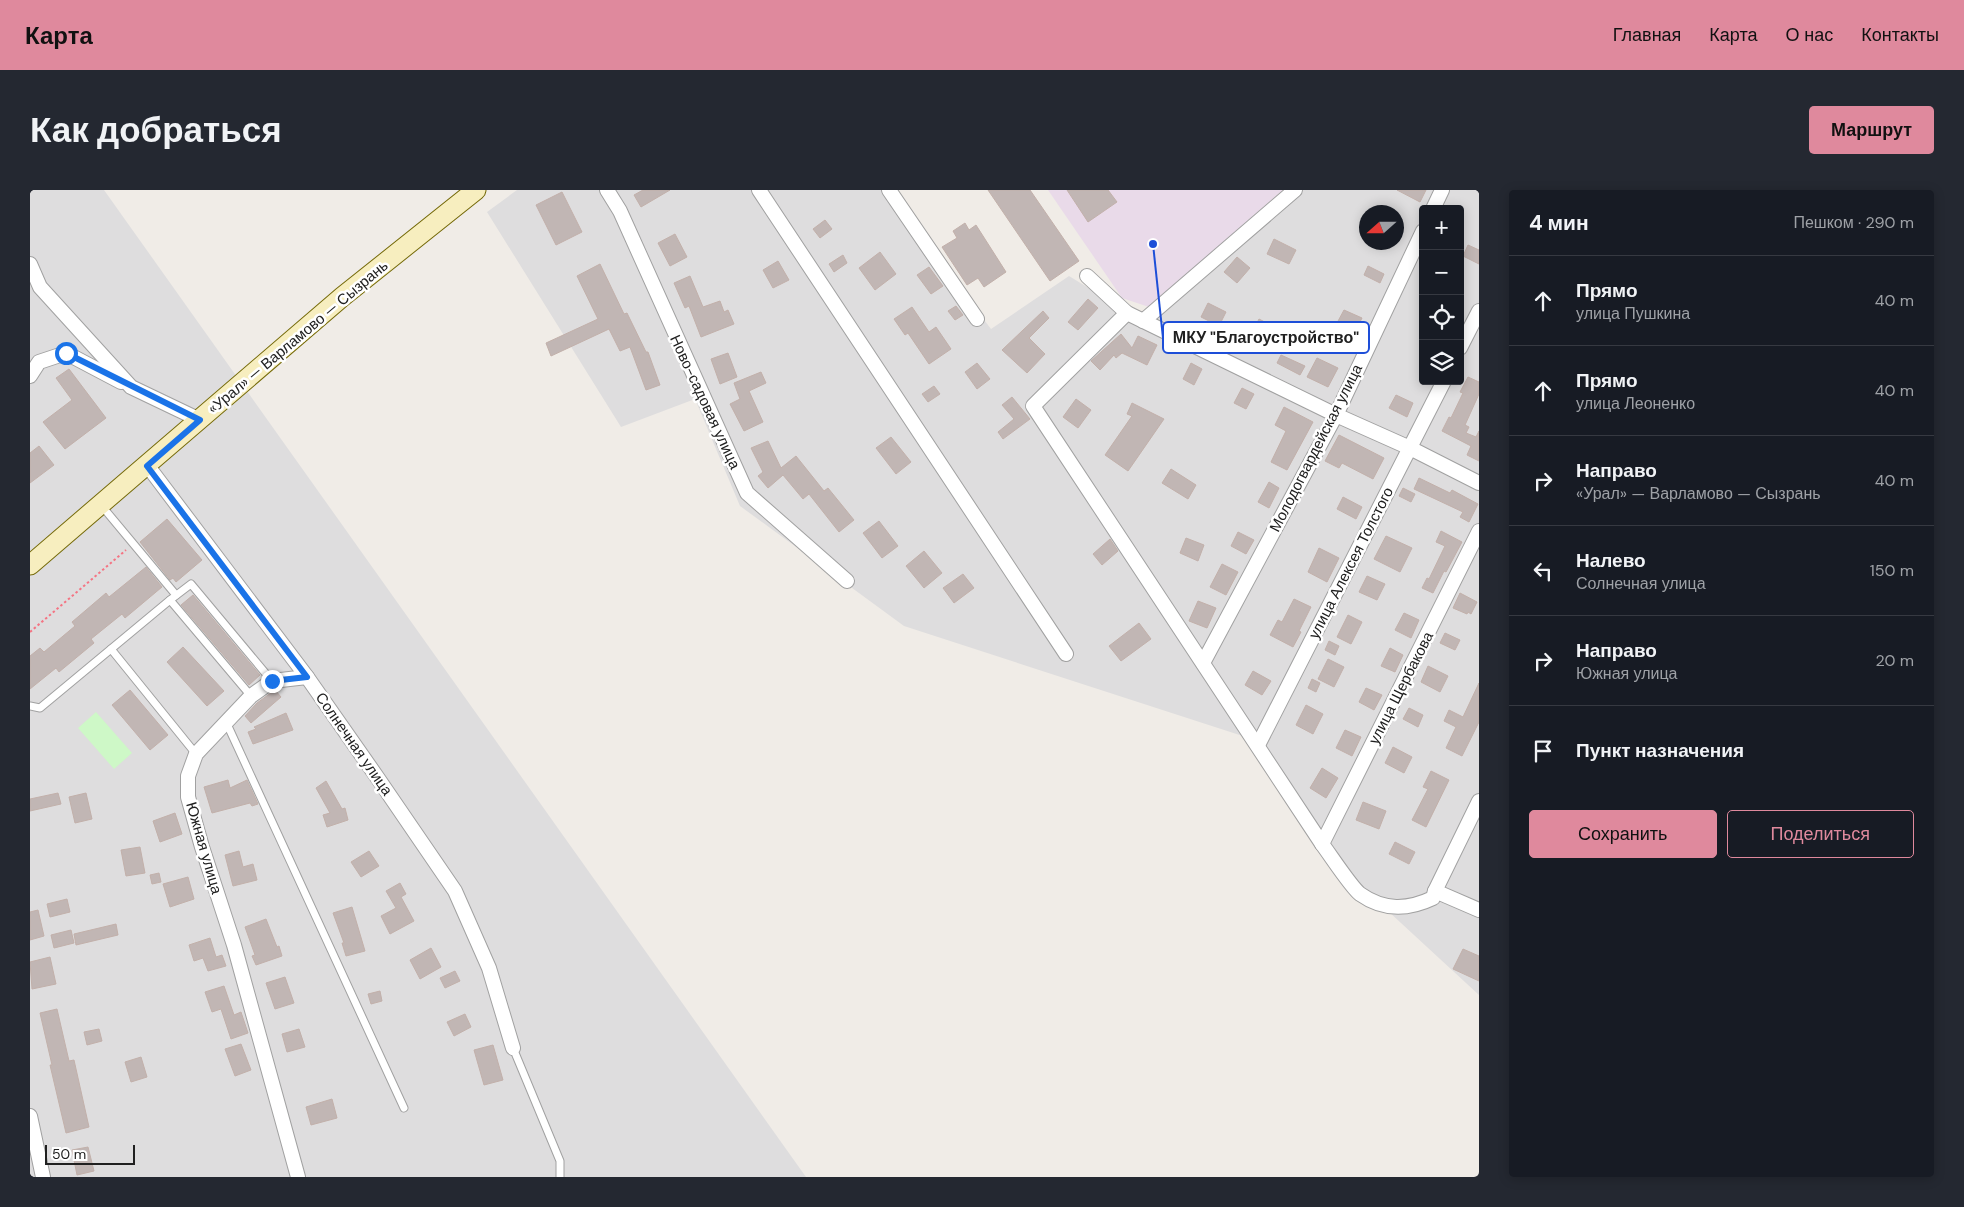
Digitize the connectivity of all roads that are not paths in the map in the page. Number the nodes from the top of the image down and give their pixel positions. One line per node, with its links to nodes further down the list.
1 (476, 190): 21 (main road, «Урал» — Варламово — Сызрань)
2 (607, 190): 28 (street, Ново-садовая улица)
3 (759, 190): 31 (street)
4 (889, 190): 13 (street)
5 (1295, 190): 14 (street)
6 (1442, 190): 7 (street)
7 (1435, 205)
8 (1419, 239): 20 (street, Молодогвардейская улица)
9 (30, 264): 19 (street)
10 (1087, 276): 12 (street)
11 (1479, 311): 15 (street)
12 (1127, 313): 14 (street); 32 (street)
13 (977, 319)
14 (1143, 321): 20 (street)
15 (1464, 340)
16 (34, 363): 17 (street); 19 (street)
17 (30, 376)
18 (1442, 385): 22 (street, улица Алексея Толстого)
19 (131, 387): 21 (street)
20 (1336, 415): 22 (street); 32 (street, Молодогвардейская улица)
21 (200, 420): 23 (main road, «Урал» — Варламово — Сызрань)
22 (1410, 448): 24 (street); 38 (street, улица Алексея Толстого)
23 (147, 466): 25 (main road, «Урал» — Варламово — Сызрань); 33 (street, Солнечная улица)
24 (1479, 483)
25 (100, 505): 27 (main road, «Урал» — Варламово — Сызрань); 29 (lane)
26 (1479, 531): 41 (street, улица Щербакова)
27 (30, 565)
28 (847, 582)
29 (173, 598): 30 (lane); 34 (lane); 35 (lane)
30 (111, 649): 36 (lane); 39 (lane)
31 (1066, 654)
32 (1202, 663): 38 (street)
33 (307, 677): 34 (street, Южная улица); 44 (street, Солнечная улица)
34 (272, 681): 35 (street, Южная улица)
35 (251, 696): 37 (street, Южная улица)
36 (30, 706)
37 (227, 724): 39 (street, Южная улица); 45 (lane)
38 (1258, 745): 41 (street)
39 (196, 754): 48 (street, Южная улица)
40 (1479, 801): 42 (street)
41 (1322, 844): 42 (street)
42 (1435, 891): 43 (street)
43 (1479, 910)
44 (513, 1048): 49 (lane)
45 (404, 1108)
46 (30, 1116): 47 (street)
47 (43, 1177)
48 (298, 1177)
49 (560, 1177)

